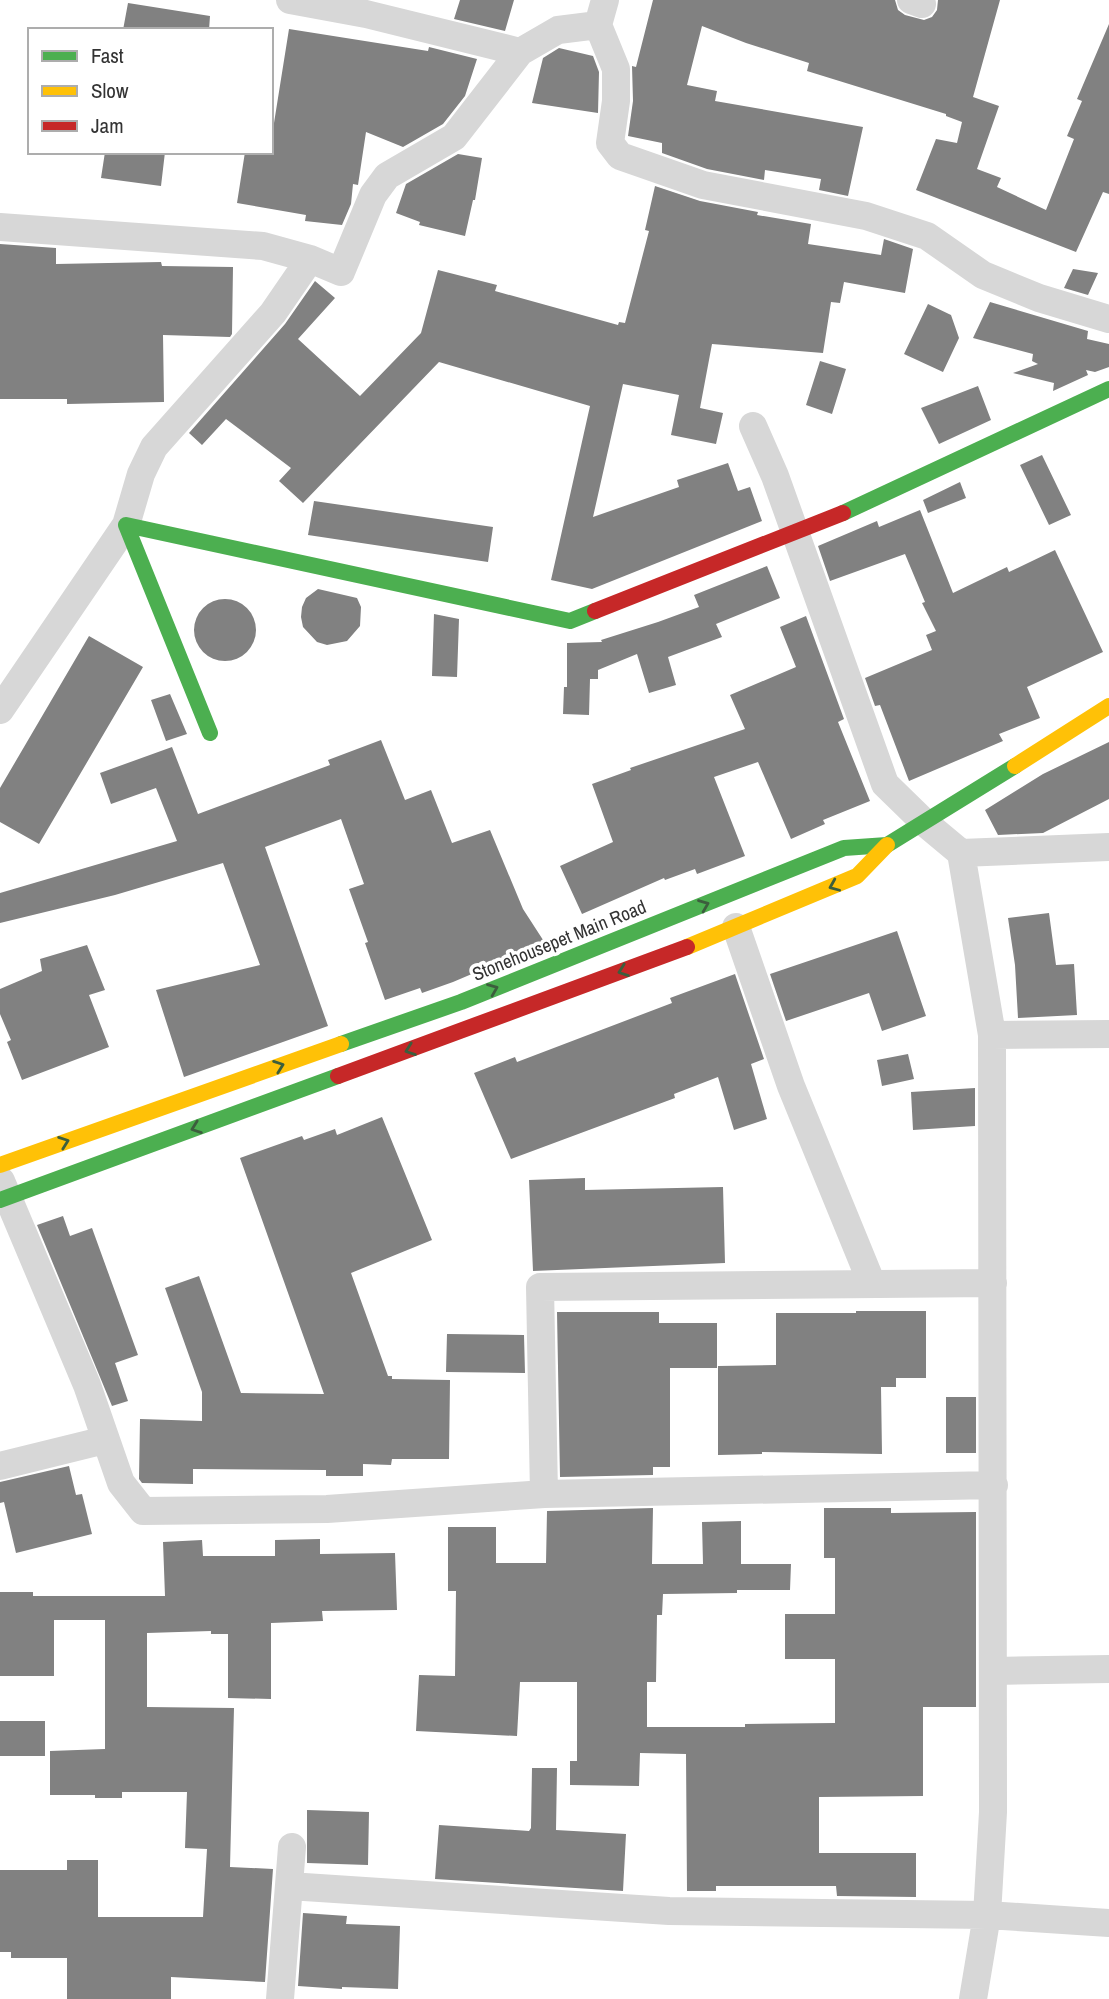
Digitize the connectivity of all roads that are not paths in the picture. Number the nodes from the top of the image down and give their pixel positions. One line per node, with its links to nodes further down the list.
1 (290, 0): 3 (street)
2 (601, 13): 3 (street); 6 (street)
3 (520, 52): 5 (street)
4 (0, 227): 5 (street)
5 (310, 259): 9 (street)
6 (1109, 319)
7 (1109, 389): 10 (main road)
8 (753, 426): 10 (street)
9 (126, 525): 10 (main road); 12 (street); 13 (main road)
10 (795, 532): 14 (street)
11 (1109, 706): 14 (main road, Stonehousepet Main Road)
12 (0, 710)
13 (210, 733)
14 (925, 823): 15 (main road, Stonehousepet Main Road); 17 (street)
15 (887, 845): 18 (main road, one-way to 18); 19 (main road, Stonehousepet Main Road, one-way to 15)
16 (1109, 847): 17 (street)
17 (961, 853): 22 (street)
18 (736, 927): 20 (main road); 26 (street)
19 (644, 929): 20 (main road); 23 (main road, Stonehousepet Main Road, one-way to 19)
20 (657, 959): 24 (main road, one-way to 24)
21 (1109, 1034): 22 (street)
22 (992, 1035): 25 (street)
23 (0, 1165)
24 (2, 1193): 27 (street)
25 (993, 1283): 26 (street); 29 (street)
26 (872, 1284): 30 (street)
27 (105, 1440): 28 (street); 30 (street)
28 (0, 1466)
29 (994, 1485): 30 (street); 32 (street)
30 (544, 1494)
31 (1109, 1669): 32 (street)
32 (994, 1671): 35 (street)
33 (292, 1847): 34 (street)
34 (289, 1886): 35 (street); 37 (street)
35 (986, 1915): 36 (street); 38 (street)
36 (1109, 1923)
37 (280, 1999)
38 (973, 1999)

